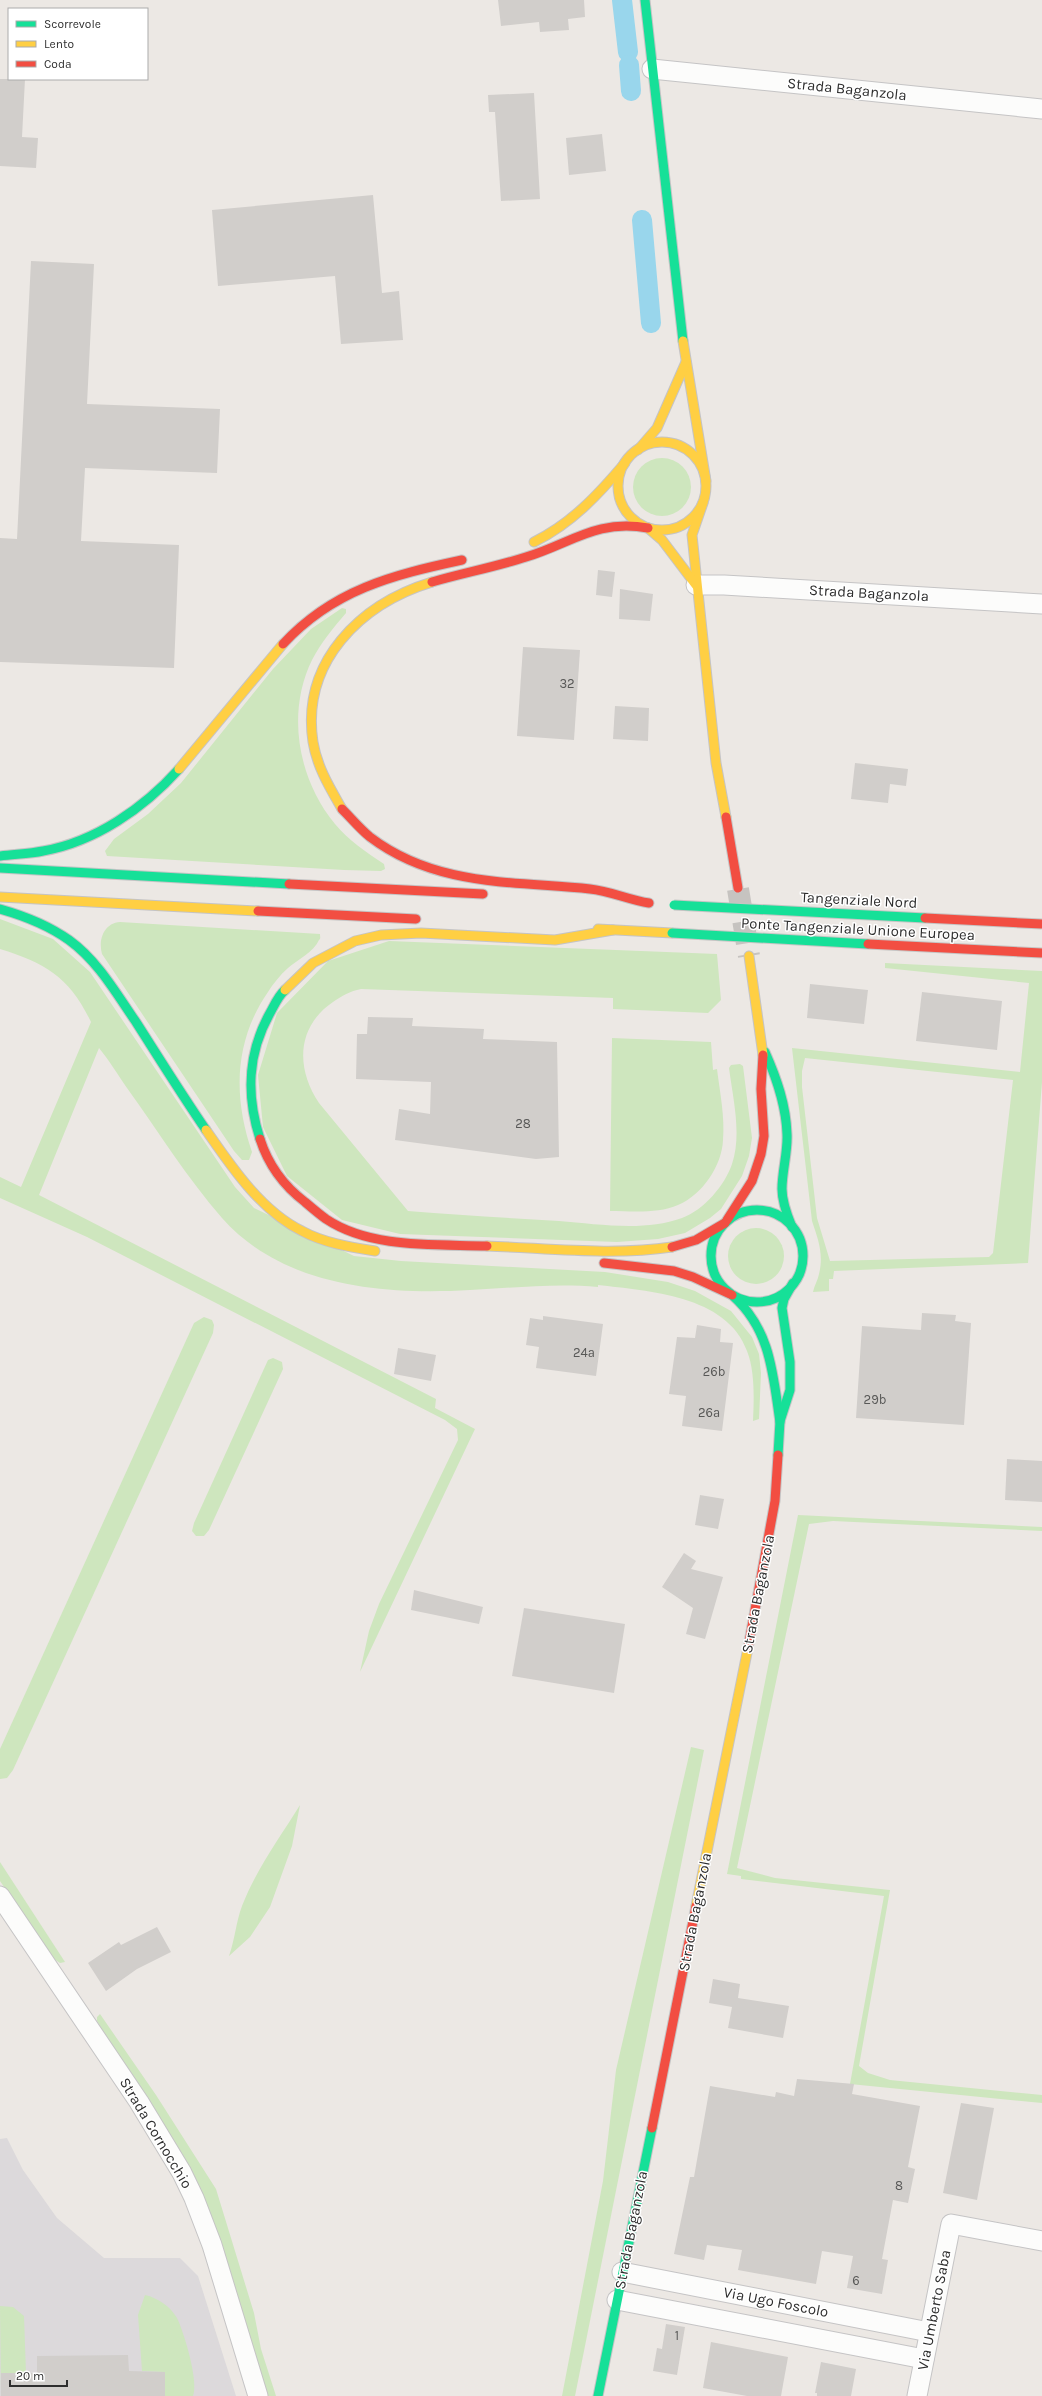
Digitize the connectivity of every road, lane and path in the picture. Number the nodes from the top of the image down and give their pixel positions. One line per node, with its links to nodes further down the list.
1 (645, 0): 2 (main road)
2 (652, 69): 3 (street, Strada Baganzola); 4 (main road)
3 (1042, 110)
4 (686, 362): 5 (main road); 7 (main road)
5 (635, 452): 6 (main road); 7 (main road)
6 (625, 463): 9 (main road); 10 (main road)
7 (706, 481): 8 (main road)
8 (703, 503): 9 (main road); 12 (main road)
9 (648, 528): 12 (main road); 20 (main road)
10 (525, 545)
11 (468, 558): 14 (main road)
12 (696, 585): 13 (street, Strada Baganzola); 16 (main road)
13 (1042, 604)
14 (0, 856)
15 (0, 868): 17 (main road)
16 (738, 888)
17 (491, 895)
18 (0, 897): 22 (main road)
19 (602, 901): 20 (main road)
20 (649, 903): 23 (main road, Tangenziale Nord, bridge)
21 (0, 909): 31 (main road)
22 (422, 920)
23 (1042, 924)
24 (566, 927): 25 (main road)
25 (613, 930): 26 (main road, Ponte Tangenziale Unione Europea, bridge); 29 (main road)
26 (1042, 953)
27 (749, 956): 28 (main road, Strada Baganzola)
28 (764, 1047): 29 (main road, Strada Baganzola); 30 (main road, Strada Baganzola)
29 (725, 1223): 30 (main road, Strada Baganzola); 34 (main road, Strada Baganzola)
30 (792, 1227): 33 (main road, Strada Baganzola)
31 (386, 1253)
32 (594, 1262): 34 (main road)
33 (794, 1283): 34 (main road, Strada Baganzola); 35 (main road, Strada Baganzola)
34 (732, 1295): 35 (main road, Strada Baganzola)
35 (780, 1426): 38 (main road, Strada Baganzola)
36 (0, 1896): 42 (street, Strada Cornocchio)
37 (1042, 2241): 40 (street, Via Umberto Saba)
38 (622, 2272): 39 (main road, Strada Baganzola); 40 (street, Via Ugo Foscolo)
39 (617, 2300): 41 (street, Via Ugo Foscolo); 43 (main road, Strada Baganzola)
40 (930, 2332): 41 (street, Via Umberto Saba)
41 (924, 2360): 44 (street, Via Umberto Saba)
42 (258, 2396)
43 (598, 2396)
44 (917, 2396)

